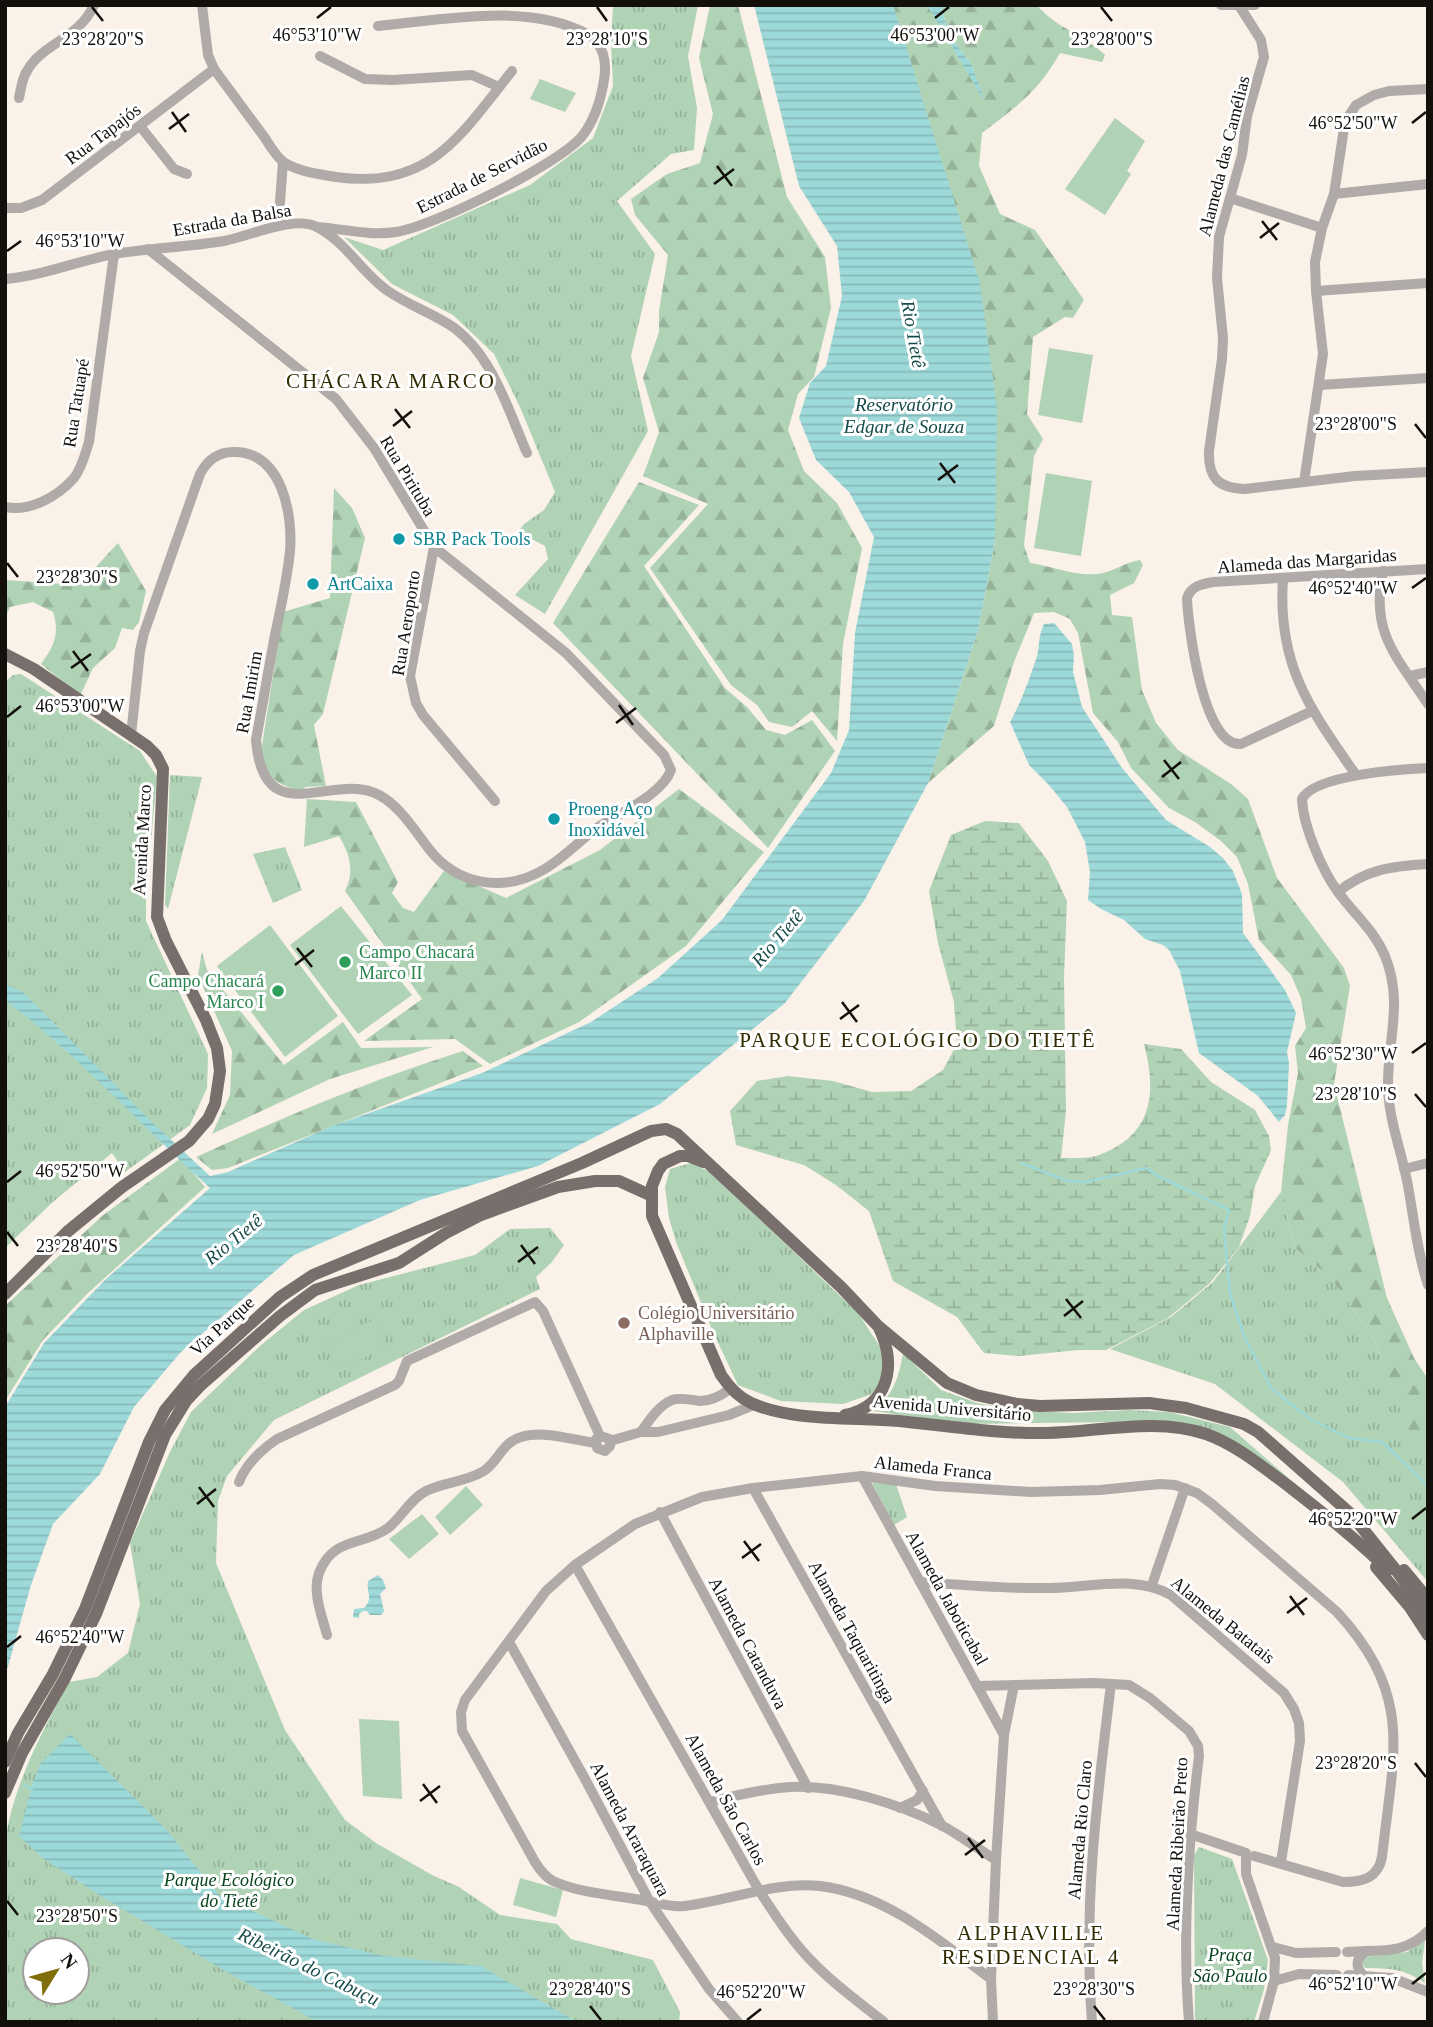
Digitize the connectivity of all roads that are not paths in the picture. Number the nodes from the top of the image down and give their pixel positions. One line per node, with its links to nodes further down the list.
1 (94, 5): 13 (street)
2 (202, 5): 9 (street)
3 (1221, 5): 5 (street)
4 (1255, 5): 5 (street)
5 (1240, 6): 19 (street, Alameda das Camélias)
6 (511, 10): 7 (street, Estrada de Servidão); 22 (street, Estrada de Servidão)
7 (378, 26)
8 (320, 56): 11 (street)
9 (214, 69): 14 (street, Rua Tapajós); 15 (street)
10 (512, 71): 11 (street)
11 (499, 87): 15 (street)
12 (1428, 89): 18 (street)
13 (19, 97)
14 (140, 126): 16 (street); 20 (street, Rua Tapajós)
15 (283, 162): 21 (street)
16 (187, 174)
17 (1428, 184): 18 (street)
18 (1334, 194): 23 (street)
19 (1230, 198): 23 (street); 33 (street, Alameda das Camélias)
20 (5, 208)
21 (279, 215)
22 (317, 227): 24 (street, Estrada da Balsa); 31 (street, Estrada da Balsa)
23 (1322, 228): 28 (street)
24 (148, 249): 25 (street, Estrada da Balsa); 35 (street, Rua Pirituba)
25 (114, 254): 26 (street, Estrada da Balsa); 34 (street, Rua Tatuapé)
26 (5, 279)
27 (1428, 283): 28 (street)
28 (1316, 291): 30 (street)
29 (1428, 378): 30 (street)
30 (1320, 385): 33 (street)
31 (527, 453)
32 (1428, 472): 33 (street, Alameda das Camélias)
33 (1304, 482)
34 (5, 507)
35 (434, 547): 45 (street, Rua Pirituba); 48 (street, Rua Aeroporto)
36 (1428, 569): 37 (street, Alameda das Margaridas)
37 (1383, 571): 38 (street, Alameda das Margaridas); 41 (street)
38 (1283, 579): 43 (street); 43 (street, Alameda das Margaridas)
39 (5, 654): 44 (main road, Avenida Marco)
40 (1428, 672): 41 (street)
41 (1409, 676): 42 (street)
42 (1428, 704)
43 (1312, 710): 47 (street)
44 (131, 735): 45 (street, Rua Imirim); 59 (main road, Avenida Marco)
45 (664, 755)
46 (1428, 768): 47 (street)
47 (1356, 775): 50 (street)
48 (495, 802)
49 (1428, 864): 50 (street)
50 (1338, 892): 54 (street)
51 (666, 1129): 53 (main road, Avenida Universitário); 56 (main road, Via Parque)
52 (1428, 1163): 54 (street)
53 (713, 1167): 55 (main road); 60 (main road, Avenida Universitário)
54 (1404, 1170): 58 (street)
55 (652, 1196): 57 (main road, Via Parque); 61 (main road)
56 (394, 1239): 57 (main road); 88 (main road, Via Parque)
57 (400, 1263): 91 (main road, Via Parque)
58 (1428, 1285)
59 (5, 1294)
60 (877, 1325): 64 (main road); 73 (main road, Avenida Universitário)
61 (730, 1389): 62 (street); 63 (main road, Avenida Universitário)
62 (714, 1398): 65 (street); 66 (street)
63 (756, 1404): 64 (main road, Avenida Universitário); 65 (street)
64 (837, 1416): 74 (main road, Avenida Universitário)
65 (720, 1417): 66 (street)
66 (641, 1432): 67 (street)
67 (597, 1439): 69 (street); 81 (street)
68 (862, 1476): 70 (street, Alameda Franca); 71 (street, Alameda Franca); 76 (street, Alameda Jaboticabal)
69 (239, 1482)
70 (753, 1488): 72 (street, Alameda Franca); 90 (street, Alameda Taquaritinga)
71 (1185, 1488): 77 (street); 98 (street, Alameda Franca)
72 (660, 1512): 75 (street, Alameda Franca); 89 (street, Alameda Catanduva)
73 (1351, 1514): 78 (main road, Avenida Universitário); 79 (main road)
74 (1327, 1516): 78 (main road, Avenida Universitário); 82 (main road)
75 (575, 1565): 83 (street, Alameda Franca); 92 (street, Alameda São Carlos)
76 (920, 1582): 77 (street, Alameda Batatais); 86 (street, Alameda Jaboticabal)
77 (1152, 1585): 98 (street, Alameda Batatais)
78 (1413, 1596): 80 (main road, Avenida Universitário)
79 (1428, 1599)
80 (1428, 1616)
81 (327, 1635)
82 (1428, 1636)
83 (509, 1642): 100 (street, Alameda Araraquara); 100 (street, Alameda Franca)
84 (1111, 1684): 85 (street, Alameda Ribeirão Preto); 95 (street, Alameda Ribeirão Preto); 115 (street, Alameda Rio Claro)
85 (1014, 1685): 86 (street, Alameda Ribeirão Preto); 87 (street)
86 (977, 1686): 87 (street, Alameda Jaboticabal)
87 (1004, 1735): 97 (street)
88 (5, 1762)
89 (808, 1788): 92 (street); 93 (street)
90 (923, 1791): 93 (street); 94 (street, Alameda Taquaritinga)
91 (5, 1793)
92 (710, 1802): 99 (street, Alameda São Carlos)
93 (900, 1808): 94 (street)
94 (942, 1826): 97 (street)
95 (1190, 1834): 96 (street, Alameda Franca); 116 (street, Alameda Ribeirão Preto)
96 (1249, 1856): 98 (street, Alameda Franca); 102 (street)
97 (996, 1860): 109 (street)
98 (1281, 1862)
99 (760, 1892): 100 (street, Alameda Franca); 109 (street, Alameda Franca); 113 (street, Alameda São Carlos)
100 (650, 1902): 112 (street, Alameda Araraquara)
101 (1428, 1931): 103 (street)
102 (1273, 1947): 104 (street); 110 (street)
103 (1366, 1950): 104 (street); 108 (street)
104 (1319, 1953): 105 (street)
105 (1318, 1975): 106 (street); 110 (street)
106 (1337, 1975)
107 (1348, 1975): 108 (street)
108 (1364, 1976): 111 (street)
109 (991, 1979): 114 (street)
110 (1274, 1981): 117 (street)
111 (1428, 1992)
112 (738, 2022)
113 (884, 2022)
114 (993, 2022)
115 (1092, 2022)
116 (1189, 2022)
117 (1263, 2022)

